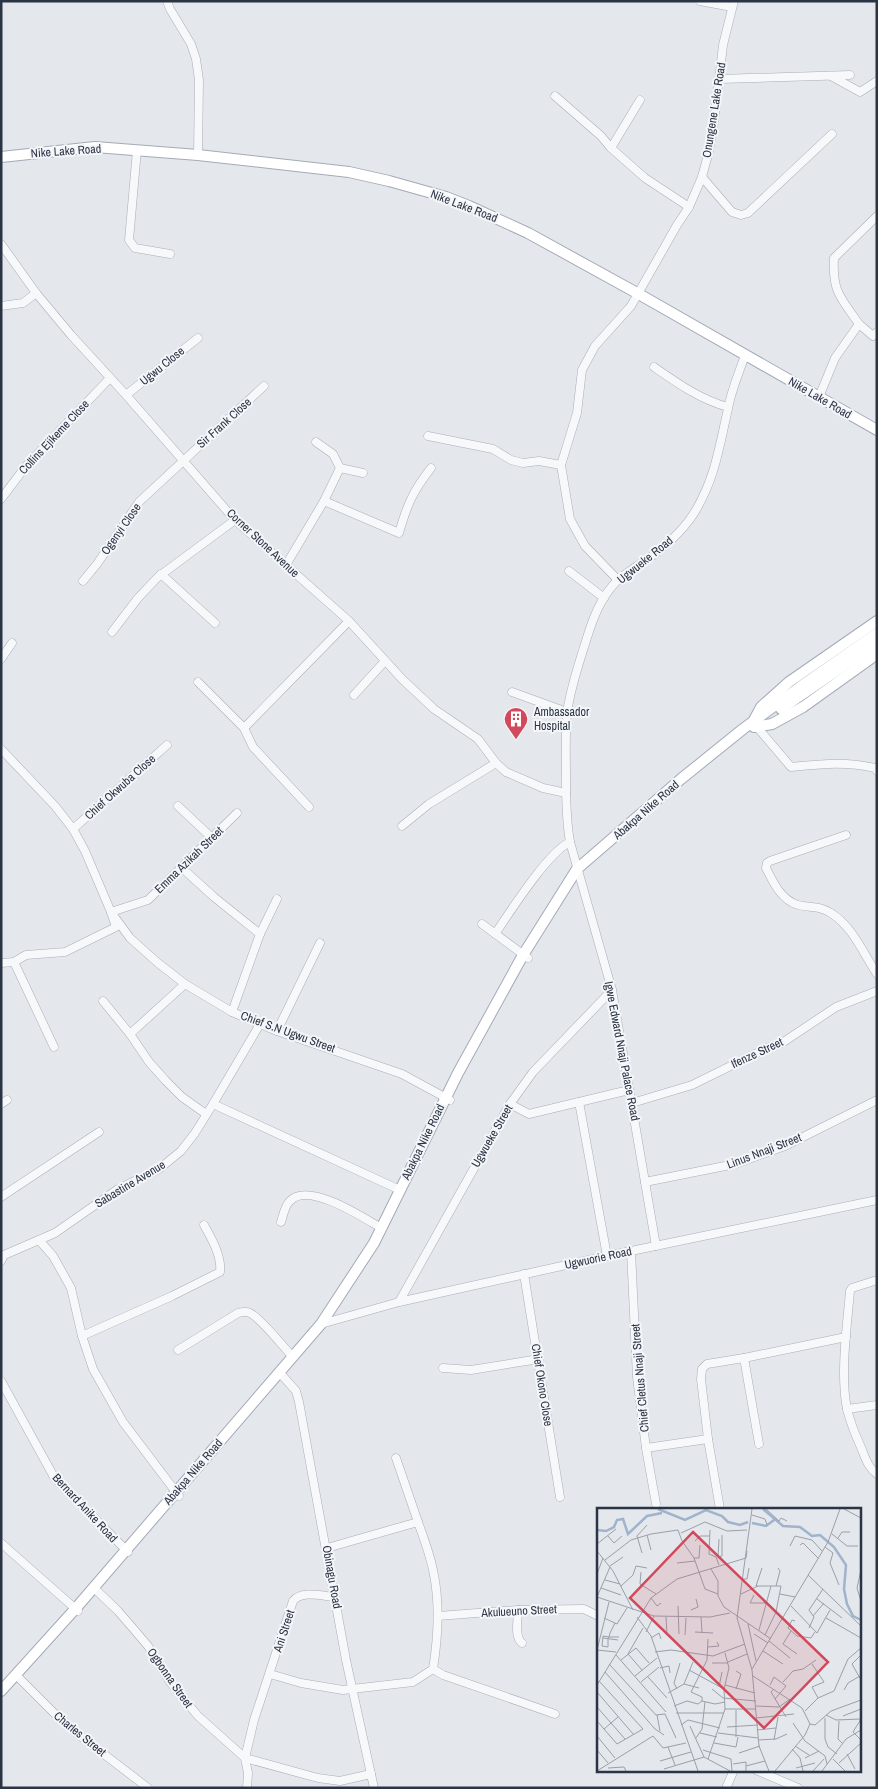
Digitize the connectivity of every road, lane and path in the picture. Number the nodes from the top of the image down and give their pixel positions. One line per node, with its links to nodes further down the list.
1 (167, 1): 13 (street)
2 (700, 1): 3 (street)
3 (733, 4): 6 (street, Onungene Lake Road)
4 (830, 75): 5 (street); 6 (street); 7 (street)
5 (850, 75)
6 (720, 79): 15 (street, Onungene Lake Road)
7 (877, 81)
8 (555, 96): 11 (street)
9 (640, 100): 11 (street)
10 (832, 134): 15 (street)
11 (611, 148): 16 (street)
12 (137, 150): 13 (main road, Nike Lake Road); 14 (main road, Nike Lake Road); 19 (street)
13 (198, 155): 21 (main road, Nike Lake Road)
14 (1, 157)
15 (702, 177): 16 (street, Onungene Lake Road)
16 (689, 207): 21 (street, Onungene Lake Road)
17 (877, 216): 23 (street)
18 (1, 244): 20 (street, Corner Stone Avenue)
19 (170, 254)
20 (36, 293): 22 (street); 28 (street, Corner Stone Avenue)
21 (638, 293): 26 (main road, Nike Lake Road); 37 (street, Onungene Lake Road)
22 (1, 306)
23 (859, 324): 24 (street); 31 (street)
24 (875, 336)
25 (198, 338): 30 (street, Ugwu Close)
26 (744, 355): 31 (main road, Nike Lake Road); 32 (street, Ugwueke Road)
27 (654, 367): 32 (street)
28 (110, 378): 30 (street, Corner Stone Avenue); 41 (street, Collins Ejikeme Close)
29 (264, 386): 36 (street, Sir Frank Close)
30 (126, 395): 36 (street, Corner Stone Avenue)
31 (819, 397): 33 (main road, Nike Lake Road)
32 (728, 407): 47 (street, Ugwueke Road)
33 (877, 430)
34 (428, 436): 37 (street)
35 (316, 442): 38 (street)
36 (184, 460): 43 (street, Corner Stone Avenue); 48 (street, Ogenyi Close)
37 (561, 465): 47 (street)
38 (340, 468): 40 (street); 42 (street)
39 (431, 468): 42 (street)
40 (363, 473)
41 (1, 499)
42 (324, 501): 44 (street)
43 (235, 520): 44 (street, Corner Stone Avenue); 46 (street)
44 (286, 565): 50 (street, Corner Stone Avenue)
45 (569, 571): 49 (street)
46 (161, 574): 52 (street); 53 (street)
47 (618, 580): 49 (street, Ugwueke Road)
48 (83, 581)
49 (604, 598): 63 (street, Ugwueke Road)
50 (349, 621): 59 (street, Corner Stone Avenue); 65 (street)
51 (877, 621): 64 (main road)
52 (215, 623)
53 (112, 632)
54 (877, 633): 64 (main road, Abakpa Nike Road)
55 (12, 643): 58 (street)
56 (877, 643): 64 (main road, Abakpa Nike Road)
57 (877, 654): 64 (main road)
58 (1, 659)
59 (385, 661): 62 (street); 68 (street, Corner Stone Avenue)
60 (198, 682): 65 (street)
61 (512, 692): 63 (street)
62 (354, 695)
63 (568, 712): 70 (street, Ugwueke Road)
64 (754, 726): 69 (street); 79 (main road, Abakpa Nike Road)
65 (244, 728): 72 (street)
66 (167, 745): 75 (street, Chief Okwuba Close)
67 (1, 749): 75 (street, Chief S.N Ugwu Street)
68 (496, 763): 70 (street, Corner Stone Avenue); 74 (street)
69 (877, 771)
70 (566, 793): 78 (street, Ugwueke Road)
71 (178, 806): 77 (street)
72 (309, 807)
73 (237, 813): 77 (street, Emma Azikah Street)
74 (402, 826)
75 (73, 829): 82 (street, Chief S.N Ugwu Street)
76 (846, 836): 90 (street)
77 (212, 838): 80 (street, Emma Azikah Street)
78 (570, 842): 79 (street, Ugwueke Road); 85 (street)
79 (576, 867): 87 (main road, Abakpa Nike Road); 92 (street, Igwe Edward Nnaji Palace Road)
80 (182, 868): 82 (street, Emma Azikah Street); 84 (street)
81 (277, 899): 84 (street)
82 (111, 912): 88 (street); 91 (street, Chief S.N Ugwu Street)
83 (482, 924): 85 (street)
84 (260, 934): 95 (street)
85 (495, 934): 87 (street)
86 (320, 943): 97 (street)
87 (526, 957): 101 (main road, Abakpa Nike Road)
88 (14, 962): 89 (street); 99 (street)
89 (1, 963)
90 (877, 974)
91 (185, 984): 95 (street, Chief S.N Ugwu Street); 98 (street)
92 (612, 990): 100 (street, Igwe Edward Nnaji Palace Road); 106 (street, Ugwueke Street)
93 (877, 991): 104 (street, Ifenze Street)
94 (103, 1001): 98 (street)
95 (232, 1012): 96 (street, Chief S.N Ugwu Street)
96 (260, 1024): 97 (street, Chief S.N Ugwu Street); 105 (street, Sabastine Avenue)
97 (277, 1031): 101 (street, Chief S.N Ugwu Street)
98 (130, 1034): 107 (street)
99 (54, 1047)
100 (629, 1090): 103 (street); 104 (street, Igwe Edward Nnaji Palace Road)
101 (447, 1100): 110 (main road, Abakpa Nike Road); 124 (main road, Abakpa Nike Road)
102 (877, 1100): 109 (street, Linus Nnaji Street)
103 (579, 1102): 106 (street); 120 (street)
104 (632, 1103): 109 (street, Igwe Edward Nnaji Palace Road)
105 (213, 1104): 107 (street, Sabastine Avenue); 110 (street)
106 (510, 1104): 123 (street, Ugwueke Street)
107 (206, 1114): 116 (street, Sabastine Avenue)
108 (99, 1132): 111 (street)
109 (645, 1182): 117 (street, Igwe Edward Nnaji Palace Road)
110 (400, 1190): 115 (main road, Abakpa Nike Road)
111 (1, 1197)
112 (877, 1200): 117 (street, Ugwuorie Road)
113 (281, 1222): 115 (street)
114 (204, 1225): 125 (street)
115 (381, 1228): 124 (main road, Abakpa Nike Road)
116 (39, 1240): 119 (street, Sabastine Avenue); 125 (street)
117 (656, 1246): 118 (street, Ugwuorie Road)
118 (631, 1251): 120 (street, Ugwuorie Road); 138 (street, Chief Cletus Nnaji Street)
119 (2, 1255)
120 (607, 1256): 121 (street, Ugwuorie Road)
121 (524, 1274): 123 (street, Ugwuorie Road); 130 (street, Chief Okono Close)
122 (877, 1280): 126 (street)
123 (398, 1302): 124 (street, Ugwuorie Road)
124 (325, 1323): 128 (main road, Abakpa Nike Road); 132 (main road, Abakpa Nike Road)
125 (82, 1336): 141 (street)
126 (846, 1337): 129 (street); 135 (street)
127 (178, 1350): 128 (street)
128 (293, 1357): 132 (main road, Abakpa Nike Road)
129 (744, 1358): 136 (street); 137 (street)
130 (538, 1359): 131 (street); 142 (street, Chief Okono Close)
131 (443, 1368)
132 (282, 1375): 141 (main road, Abakpa Nike Road); 147 (street, Obinagu Road)
133 (1, 1381): 148 (street, Bernard Anike Road)
134 (877, 1405): 135 (street)
135 (847, 1409): 140 (street)
136 (708, 1439): 138 (street); 144 (street)
137 (759, 1444)
138 (646, 1448): 143 (street, Chief Cletus Nnaji Street)
139 (396, 1458): 145 (street)
140 (877, 1474)
141 (178, 1494): 148 (main road, Abakpa Nike Road)
142 (560, 1497)
143 (656, 1504)
144 (720, 1508)
145 (418, 1522): 147 (street); 154 (street)
146 (1, 1543): 151 (street)
147 (327, 1548): 150 (street, Obinagu Road)
148 (128, 1552): 149 (main road, Abakpa Nike Road)
149 (95, 1589): 151 (main road, Abakpa Nike Road); 163 (street, Ogbonna Street)
150 (335, 1597): 157 (street, Ani Street); 159 (street, Obinagu Road)
151 (77, 1610): 158 (main road, Abakpa Nike Road)
152 (518, 1610): 153 (street, Akulueuno Street); 154 (street, Akulueuno Street); 155 (street)
153 (597, 1615)
154 (438, 1616): 156 (street)
155 (522, 1643)
156 (433, 1669): 159 (street); 162 (street)
157 (270, 1674): 159 (street); 163 (street, Ani Street)
158 (17, 1677): 160 (main road, Abakpa Nike Road); 161 (main road, Abakpa Nike Road); 167 (street, Charles Street)
159 (354, 1689): 166 (street, Obinagu Road)
160 (1, 1691)
161 (1, 1699)
162 (555, 1714)
163 (244, 1758): 166 (street, Ogbonna Street); 168 (street, Ani Street)
164 (733, 1772): 170 (street)
165 (761, 1772): 171 (street)
166 (371, 1774): 169 (street, Obinagu Road)
167 (148, 1788)
168 (246, 1788)
169 (374, 1788)
170 (726, 1788)
171 (798, 1788)

